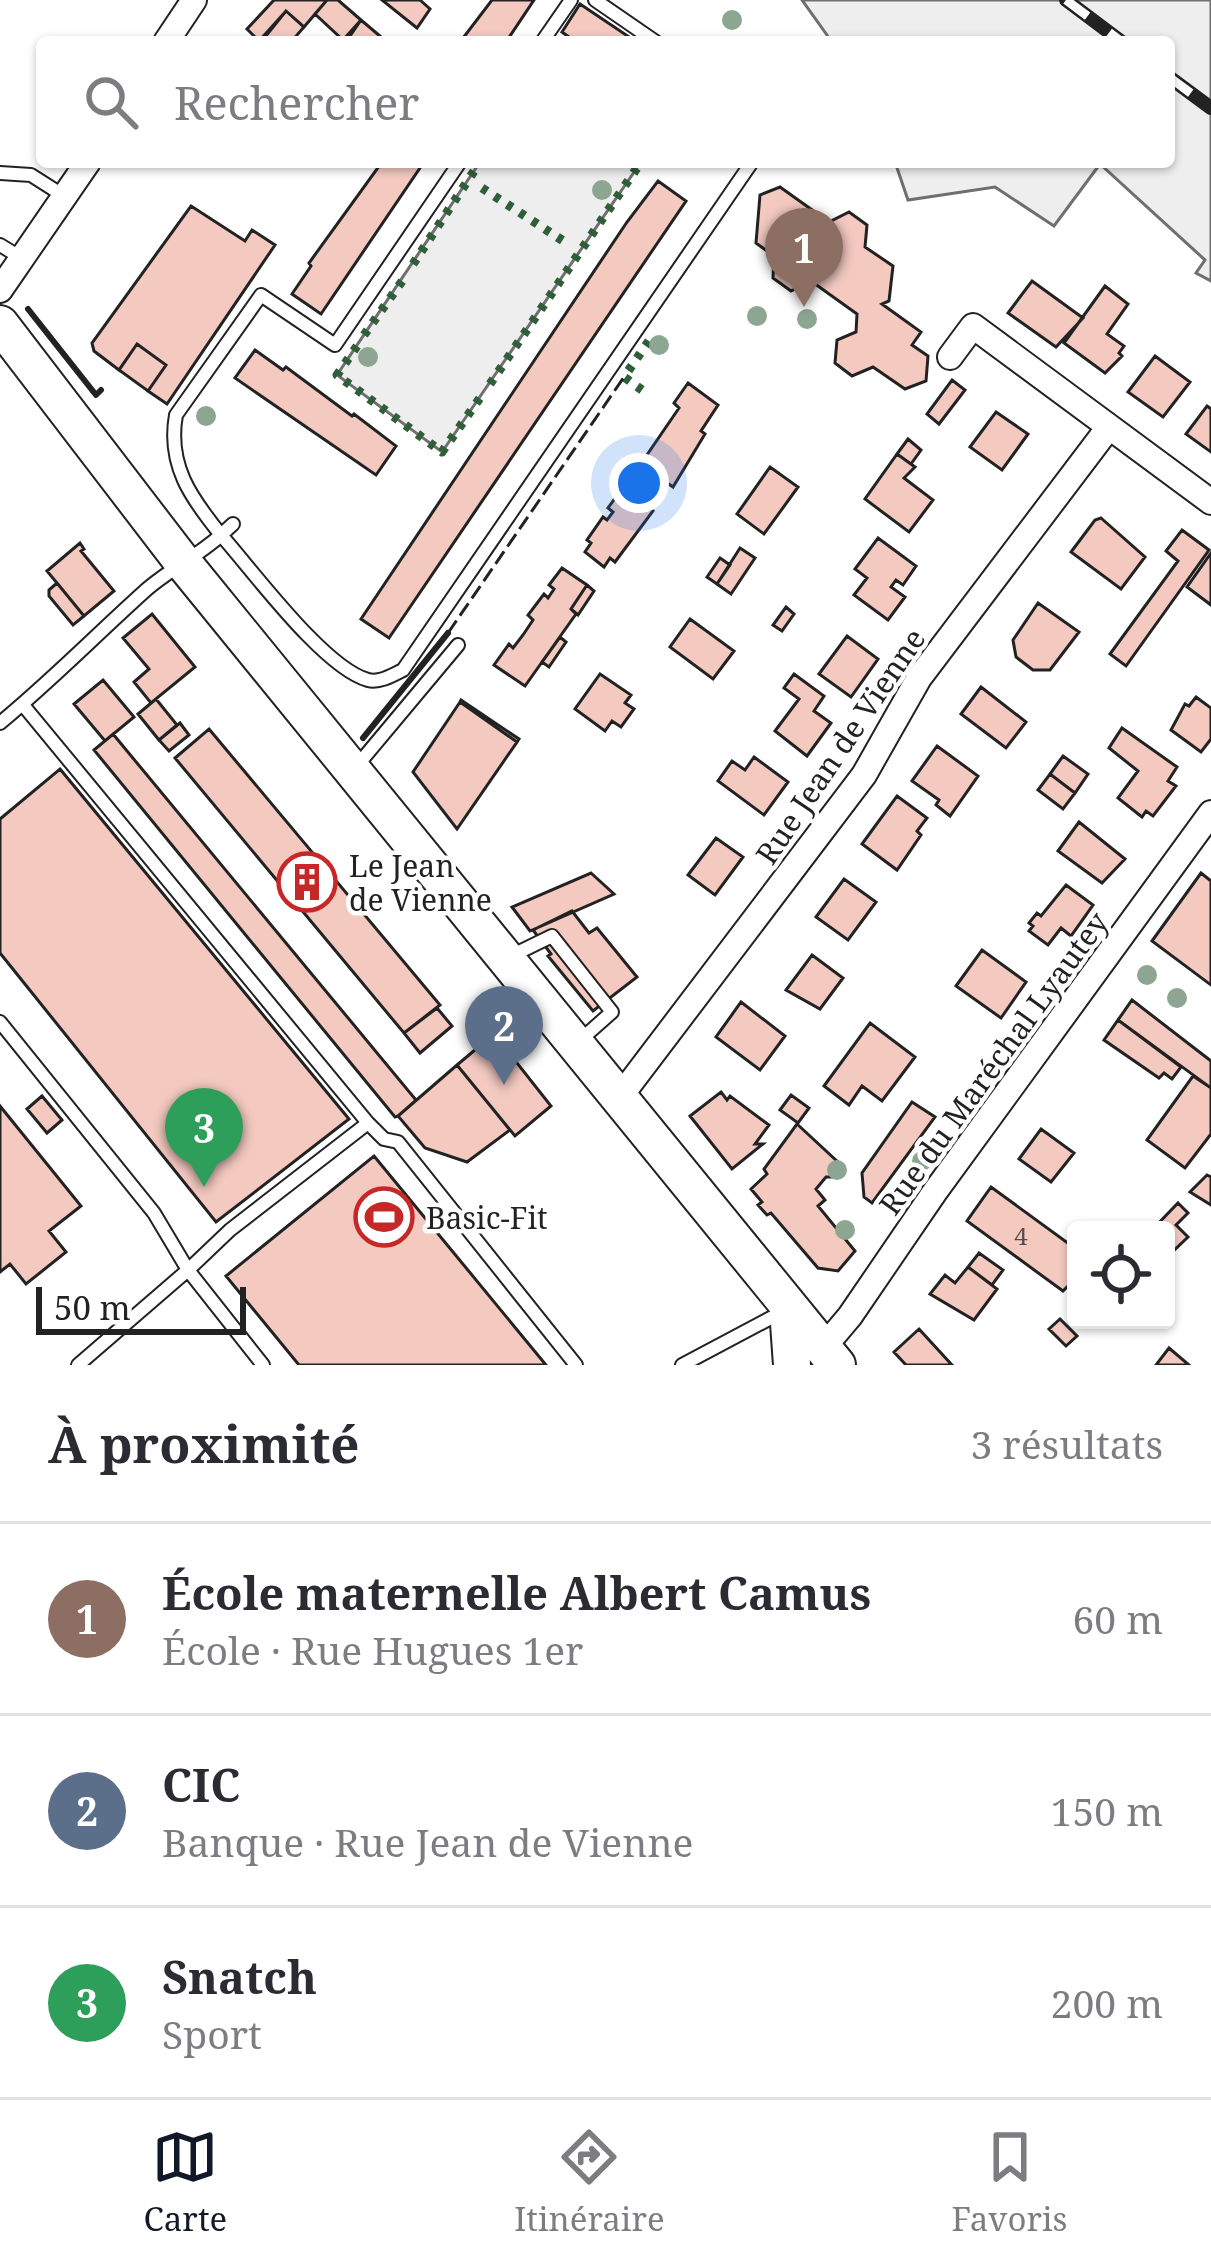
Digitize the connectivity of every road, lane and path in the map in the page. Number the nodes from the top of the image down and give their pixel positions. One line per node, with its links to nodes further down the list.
1 (194, 0): 4 (street)
2 (572, 0): 5 (lane)
3 (595, 0): 6 (lane)
4 (170, 36)
5 (546, 36)
6 (647, 36)
7 (84, 168): 11 (street)
8 (456, 168): 20 (lane)
9 (748, 168): 20 (lane)
10 (0, 173): 11 (lane)
11 (65, 196): 13 (street)
12 (0, 244): 13 (lane)
13 (23, 259): 14 (street)
14 (0, 290)
15 (0, 323): 21 (main road)
16 (950, 357): 17 (street)
17 (1109, 427): 18 (street); 30 (street, Rue Jean de Vienne)
18 (1211, 502)
19 (233, 524): 20 (lane)
20 (221, 535): 21 (lane)
21 (181, 560): 23 (lane); 25 (main road)
22 (458, 645): 25 (lane)
23 (23, 704): 24 (lane); 31 (lane)
24 (0, 723)
25 (351, 772): 27 (main road)
26 (1211, 813): 34 (street, Rue du Maréchal Lyautey)
27 (505, 958): 29 (main road); 29 (lane)
28 (0, 1022): 32 (lane)
29 (576, 1044): 30 (main road)
30 (619, 1098): 33 (main road)
31 (368, 1123): 32 (lane); 37 (lane)
32 (188, 1270): 35 (lane); 36 (lane)
33 (788, 1309): 34 (main road); 38 (lane)
34 (817, 1359)
35 (78, 1365)
36 (263, 1365)
37 (576, 1365)
38 (682, 1365)

